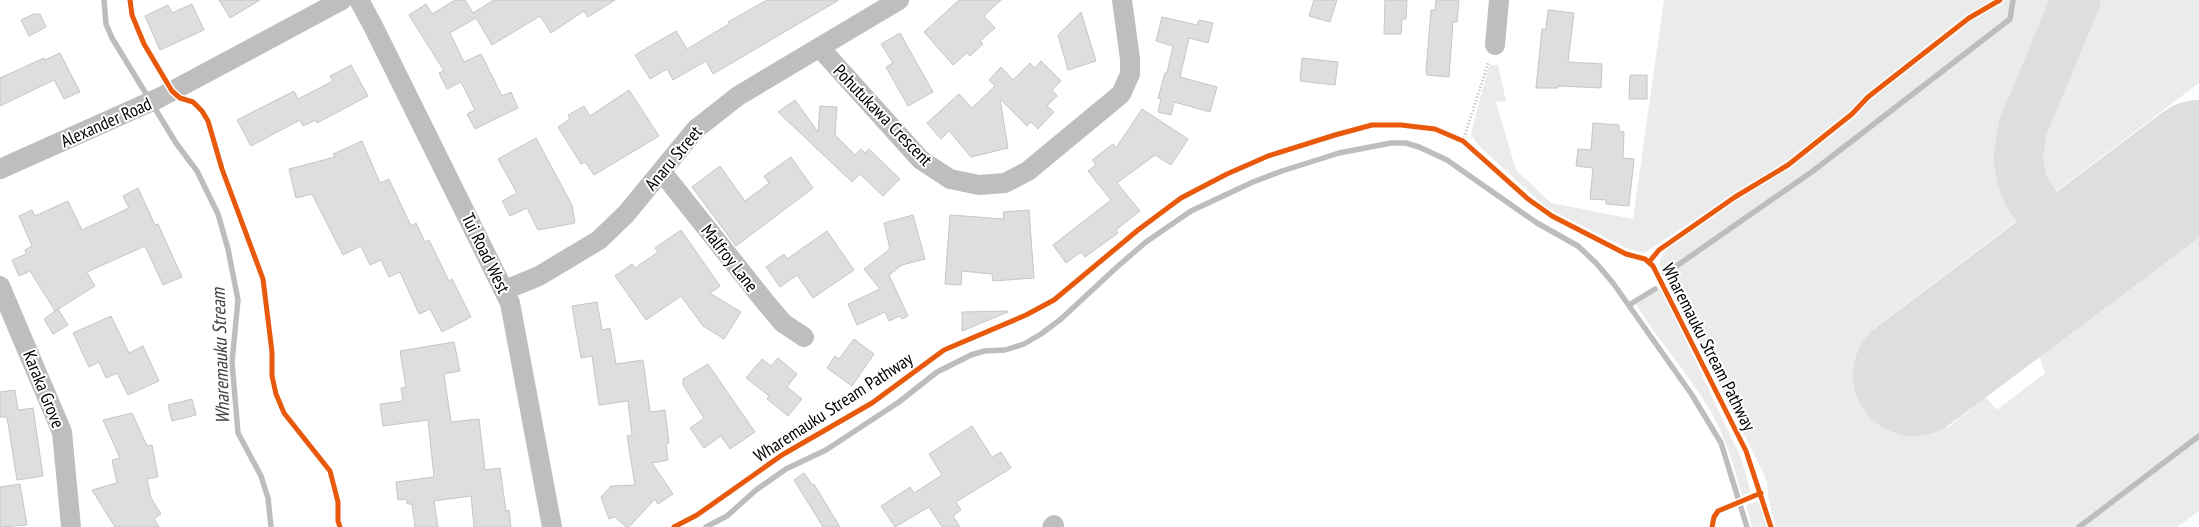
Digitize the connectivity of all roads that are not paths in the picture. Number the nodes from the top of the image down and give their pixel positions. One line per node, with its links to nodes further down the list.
1 (342, 0): 8 (street, Alexander Road)
2 (359, 0): 11 (street, Tui Road West)
3 (899, 0): 7 (street, Anaru Street)
4 (1122, 0): 7 (street, Pohutukawa Crescent)
5 (1500, 0): 6 (street)
6 (1495, 45)
7 (820, 48): 9 (street, Anaru Street)
8 (0, 169)
9 (662, 172): 11 (street, Anaru Street); 12 (street, Malfroy Lane)
10 (0, 286): 13 (street, Karaka Grove)
11 (505, 290): 14 (street, Tui Road West)
12 (804, 337)
13 (71, 527)
14 (552, 527)

